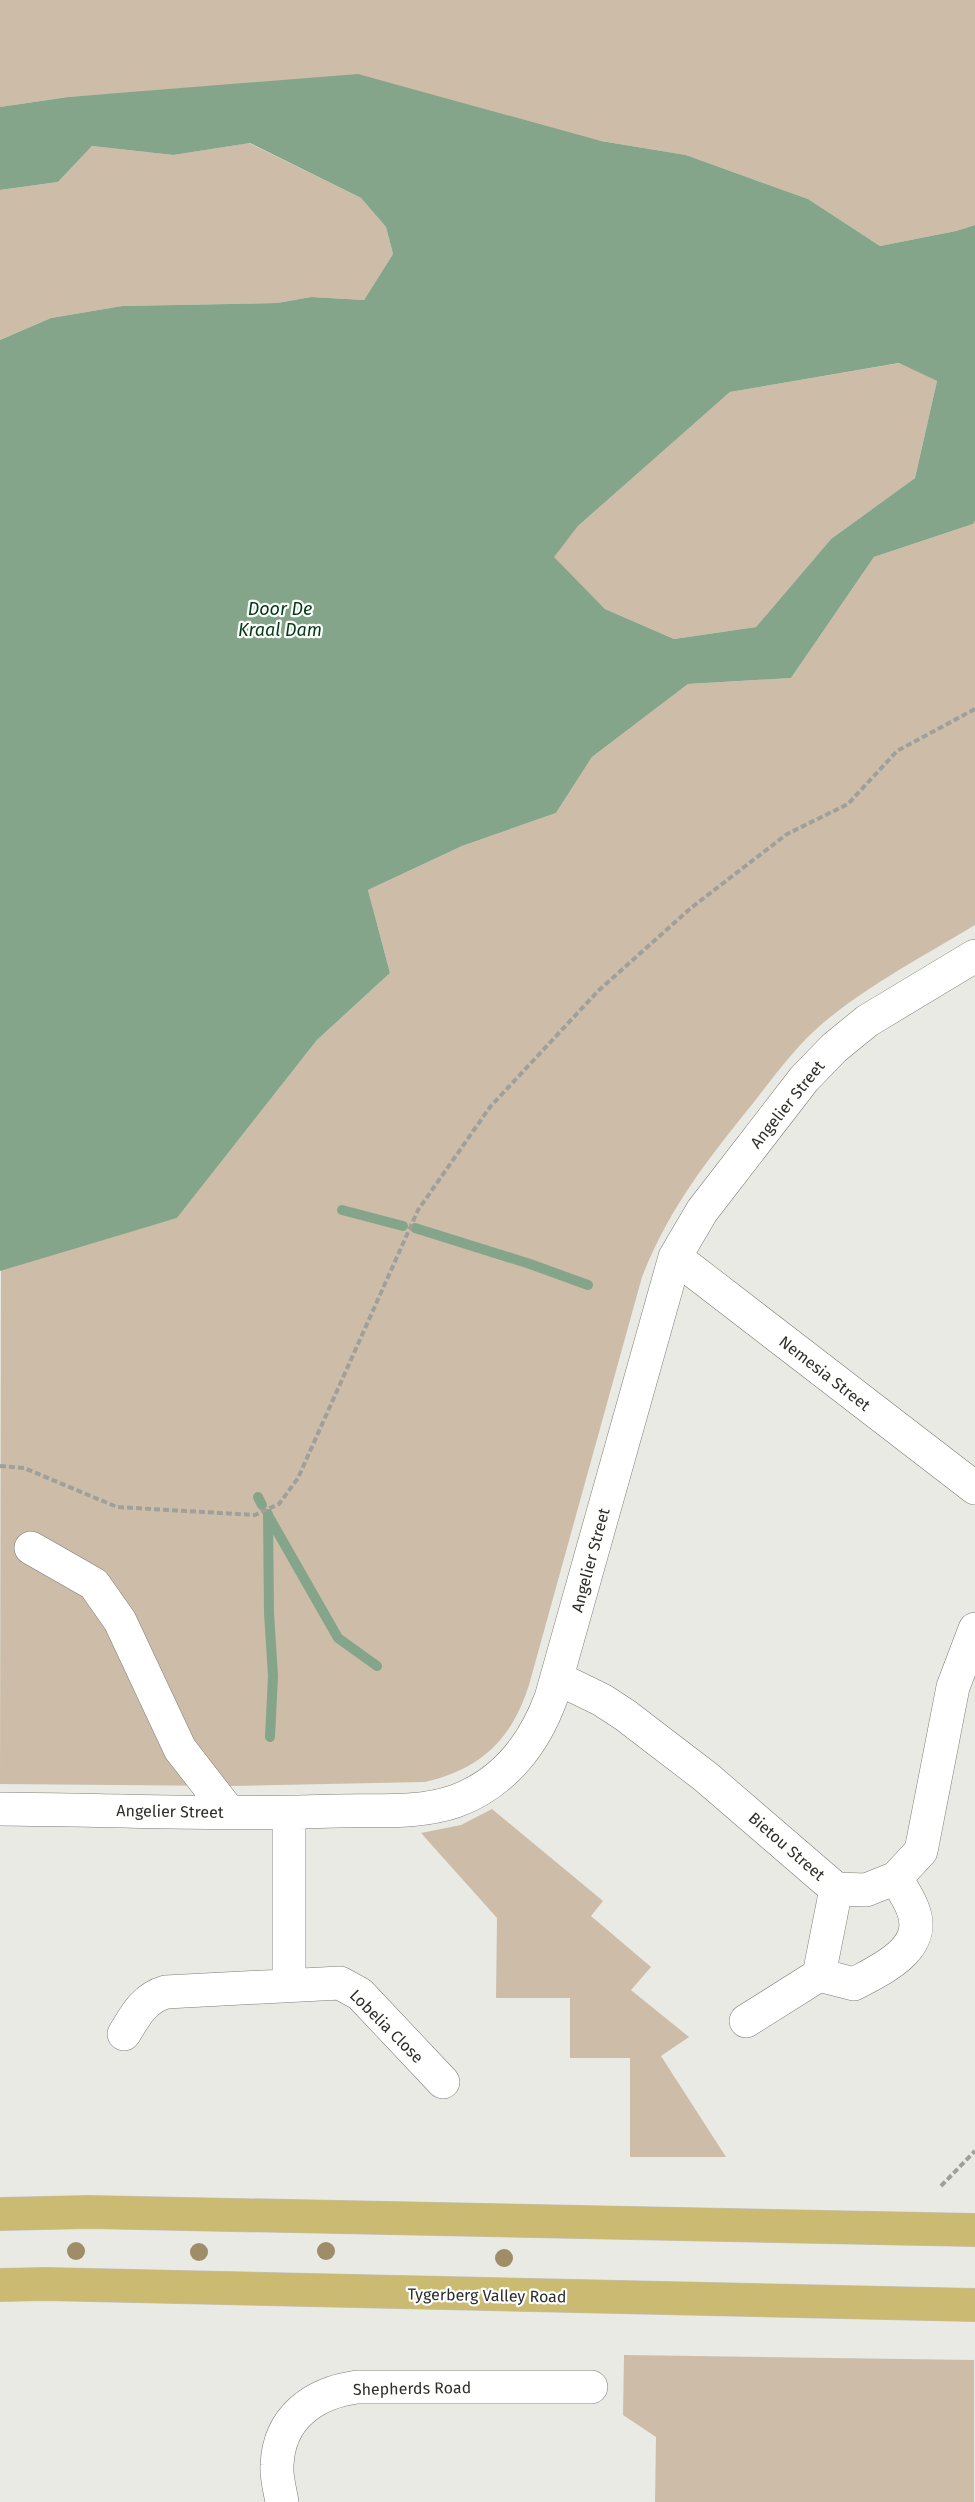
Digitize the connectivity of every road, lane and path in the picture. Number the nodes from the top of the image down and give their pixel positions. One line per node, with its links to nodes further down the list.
1 (975, 709): 4 (path)
2 (975, 956): 3 (street, Angelier Street)
3 (675, 1257): 5 (street, Nemesia Street); 8 (street, Angelier Street)
4 (0, 1466)
5 (975, 1488)
6 (31, 1548): 10 (street)
7 (975, 1629): 12 (street, Bietou Street)
8 (557, 1678): 11 (street, Angelier Street); 13 (street, Bietou Street)
9 (0, 1809): 10 (street, Angelier Street)
10 (229, 1812): 11 (street, Angelier Street)
11 (289, 1813): 15 (street)
12 (896, 1878): 13 (street, Bietou Street); 14 (street)
13 (836, 1889): 14 (street)
14 (819, 1975): 16 (street)
15 (289, 1985): 17 (street, Lobelia Close); 18 (street, Lobelia Close)
16 (746, 2020)
17 (124, 2034)
18 (443, 2082)
19 (975, 2151): 20 (path)
20 (941, 2186)
21 (0, 2214): 22 (main road)
22 (975, 2230)
23 (0, 2285): 24 (main road, Tygerberg Valley Road)
24 (975, 2305)
25 (591, 2387): 26 (street, Shepherds Road)
26 (282, 2502)

